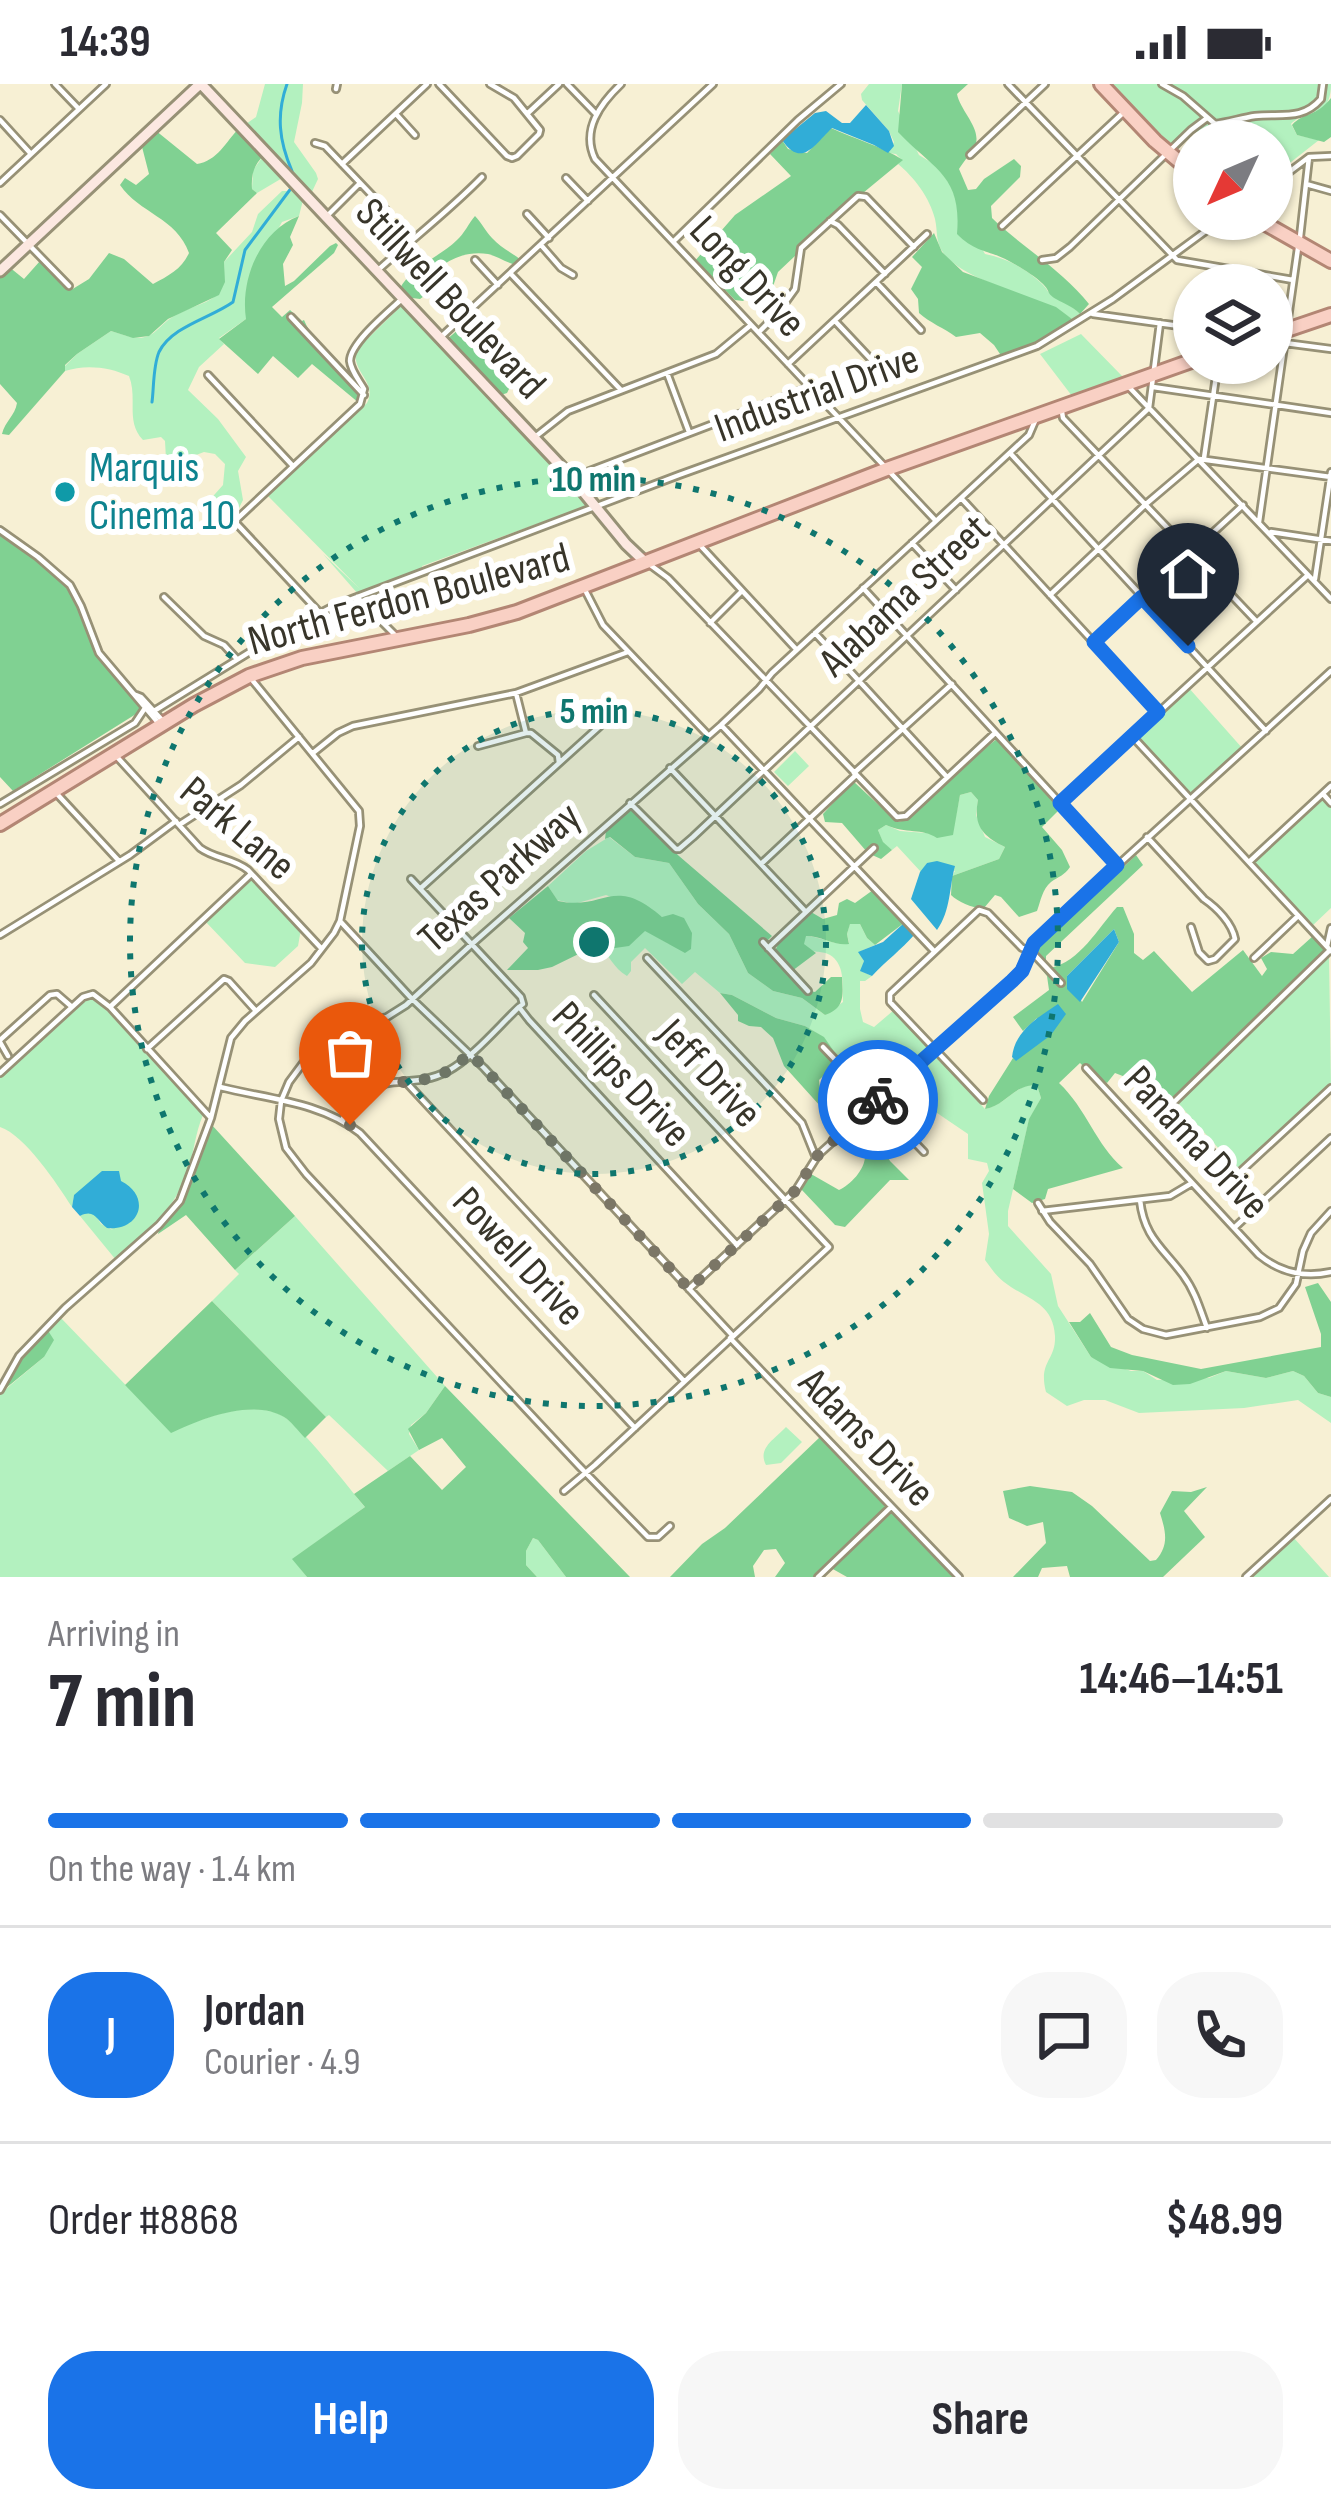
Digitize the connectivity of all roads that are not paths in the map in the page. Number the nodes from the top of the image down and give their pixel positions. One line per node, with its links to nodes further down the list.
1 (55, 84): 17 (street)
2 (106, 84): 17 (street)
3 (200, 84): 50 (street, Stillwell Boulevard); 60 (street)
4 (427, 84): 20 (street)
5 (439, 84): 19 (street)
6 (490, 84): 19 (street)
7 (563, 84): 19 (street); 21 (street)
8 (621, 84): 21 (street)
9 (713, 84): 41 (street)
10 (841, 84): 58 (street)
11 (1008, 84): 16 (street)
12 (1046, 84): 16 (street)
13 (1101, 84): 18 (main road)
14 (1162, 84): 22 (street)
15 (1323, 84): 26 (street)
16 (1026, 103): 32 (street); 33 (street)
17 (79, 110): 31 (street)
18 (1125, 111): 30 (main road); 33 (street)
19 (528, 113)
20 (395, 114): 27 (street); 37 (street)
21 (596, 115): 41 (street)
22 (1207, 118): 24 (street); 25 (street)
23 (0, 120): 31 (street)
24 (1204, 120)
25 (1210, 120)
26 (1235, 120)
27 (415, 135)
28 (315, 143): 37 (street)
29 (1173, 148): 30 (street)
30 (1168, 153): 35 (main road); 47 (street)
31 (31, 154): 42 (street)
32 (970, 154)
33 (1077, 155): 47 (street); 53 (street)
34 (1331, 156): 36 (street)
35 (1173, 157)
36 (1306, 159): 38 (street); 44 (street)
37 (342, 164): 43 (street)
38 (1293, 169)
39 (482, 177): 69 (street)
40 (566, 178): 46 (street)
41 (613, 178): 46 (street); 58 (street, Long Drive)
42 (0, 183)
43 (360, 183): 50 (street); 52 (street)
44 (1306, 184): 45 (street); 59 (street)
45 (1331, 191)
46 (588, 201): 55 (street)
47 (1120, 201): 63 (street); 65 (street)
48 (527, 214): 55 (street)
49 (0, 215): 60 (street)
50 (327, 216): 69 (street, Stillwell Boulevard)
51 (830, 221): 62 (street); 71 (street); 86 (street)
52 (381, 226)
53 (1002, 226)
54 (927, 234): 62 (street)
55 (549, 238): 61 (street)
56 (1193, 240): 63 (street, Industrial Drive)
57 (1293, 240): 59 (main road)
58 (673, 242): 83 (street, Long Drive)
59 (1299, 243): 66 (main road); 73 (street)
60 (28, 245): 68 (street); 76 (street)
61 (541, 245): 70 (street); 72 (street)
62 (914, 247): 71 (street)
63 (1172, 255): 67 (street); 78 (street, Industrial Drive)
64 (475, 260): 75 (street)
65 (1042, 260)
66 (1331, 261)
67 (1191, 264)
68 (0, 271)
69 (377, 271): 77 (street, Stillwell Boulevard)
70 (510, 273): 75 (street); 101 (street)
71 (885, 274): 74 (street)
72 (573, 275)
73 (1293, 280)
74 (876, 282): 81 (street); 85 (street)
75 (498, 285): 88 (street)
76 (69, 286)
77 (403, 298): 88 (street, Stillwell Boulevard); 102 (street)
78 (1091, 314): 82 (street); 109 (street, Industrial Drive)
79 (1331, 315): 87 (main road)
80 (291, 317): 102 (street)
81 (835, 321): 91 (street); 92 (street)
82 (1160, 323): 84 (street); 96 (street)
83 (751, 325): 86 (street, Long Drive); 94 (street)
84 (1173, 325)
85 (921, 330)
86 (758, 333): 91 (street, Long Drive)
87 (1293, 333)
88 (440, 338): 111 (street, Stillwell Boulevard)
89 (1293, 338): 90 (street)
90 (1331, 349)
91 (788, 364): 100 (street, Long Drive)
92 (880, 369)
93 (1173, 370): 96 (main road, North Ferdon Boulevard)
94 (667, 373): 101 (street); 110 (street)
95 (208, 375): 115 (street)
96 (1151, 381): 97 (main road, North Ferdon Boulevard); 103 (street); 106 (street)
97 (1125, 384): 105 (main road, North Ferdon Boulevard); 106 (street)
98 (1215, 384): 103 (street)
99 (1279, 384): 104 (street)
100 (810, 387): 109 (street, Long Drive); 110 (street)
101 (621, 390): 111 (street)
102 (364, 395): 115 (street)
103 (1214, 396): 104 (street); 114 (street)
104 (1276, 405): 107 (street); 116 (street)
105 (1061, 406): 108 (main road, North Ferdon Boulevard); 113 (street)
106 (1149, 408): 113 (street, Alabama Street); 114 (street)
107 (1331, 413)
108 (1036, 416): 112 (street, Texas Parkway); 117 (main road, North Ferdon Boulevard)
109 (839, 418): 117 (street, Long Drive); 124 (street, Industrial Drive)
110 (689, 433): 119 (street)
111 (534, 438): 119 (street, Stillwell Boulevard)
112 (1010, 453): 120 (street, Texas Parkway); 121 (street)
113 (1099, 455): 121 (street, Alabama Street); 122 (street)
114 (1201, 459): 116 (street); 122 (street); 123 (street)
115 (293, 466): 148 (street)
116 (1268, 468): 118 (street); 126 (street)
117 (887, 470): 125 (street, Long Drive); 131 (main road, North Ferdon Boulevard)
118 (1331, 475): 129 (street)
119 (572, 478): 124 (street, Stillwell Boulevard)
120 (961, 499): 125 (street, Texas Parkway); 133 (street)
121 (1052, 500): 133 (street, Alabama Street); 134 (street)
122 (1146, 504): 134 (street); 135 (street)
123 (1243, 505): 126 (street); 135 (street)
124 (597, 508): 136 (street, Stillwell Boulevard); 145 (street, Industrial Drive)
125 (936, 521): 132 (street, Texas Parkway)
126 (1259, 522): 128 (street)
127 (0, 530): 165 (street)
128 (1268, 531): 129 (street); 137 (street)
129 (1321, 539): 130 (street); 138 (street)
130 (1331, 541)
131 (698, 543): 136 (main road, North Ferdon Boulevard); 142 (street)
132 (912, 543): 140 (street, Texas Parkway); 141 (street)
133 (1003, 545): 141 (street, Alabama Street); 143 (street)
134 (1098, 549): 143 (street); 146 (street)
135 (1191, 552): 146 (street); 149 (street)
136 (646, 563): 139 (main road, North Ferdon Boulevard); 150 (street)
137 (1308, 574): 138 (street); 149 (street)
138 (1315, 581): 147 (street)
139 (584, 588): 153 (main road, North Ferdon Boulevard); 156 (street)
140 (863, 589): 151 (street, Texas Parkway); 152 (street)
141 (956, 590): 152 (street, Alabama Street)
142 (742, 591): 150 (street); 155 (street)
143 (1050, 595): 154 (street)
144 (164, 597): 157 (street)
145 (357, 597): 148 (street, Industrial Drive); 153 (street)
146 (1142, 597): 154 (street); 158 (street)
147 (1331, 598)
148 (319, 613): 157 (street, Industrial Drive)
149 (1257, 622): 158 (street)
150 (710, 623): 161 (street)
151 (815, 633): 155 (street, Texas Parkway); 162 (street)
152 (908, 635): 162 (street, Alabama Street); 163 (street)
153 (399, 639): 160 (main road, North Ferdon Boulevard)
154 (1094, 642): 168 (street)
155 (797, 650): 161 (street, Texas Parkway)
156 (628, 652): 164 (street); 177 (street)
157 (237, 659): 167 (street, Industrial Drive)
158 (1207, 667): 168 (street); 174 (street)
159 (1331, 671): 174 (street)
160 (249, 676): 169 (main road, North Ferdon Boulevard); 179 (street)
161 (766, 680): 170 (street, Texas Parkway); 172 (street)
162 (859, 681): 172 (street, Alabama Street); 173 (street)
163 (952, 683): 173 (street); 176 (street)
164 (516, 693): 175 (street); 181 (street)
165 (136, 695): 166 (street); 167 (street)
166 (145, 708): 169 (street); 187 (street)
167 (154, 711): 169 (street)
168 (1158, 712): 178 (street)
169 (162, 724): 182 (main road, North Ferdon Boulevard)
170 (721, 724): 177 (street, Texas Parkway); 185 (street)
171 (600, 726): 183 (street)
172 (811, 726): 185 (street, Alabama Street); 186 (street)
173 (902, 729): 186 (street); 188 (street)
174 (1265, 731): 192 (street)
175 (526, 733): 180 (street); 183 (street)
176 (995, 733): 188 (street); 194 (street)
177 (707, 734): 184 (street, Texas Parkway)
178 (1132, 736): 192 (street); 194 (street)
179 (299, 737): 181 (street); 199 (street)
180 (478, 746)
181 (313, 753): 213 (street)
182 (114, 754): 190 (main road, North Ferdon Boulevard); 199 (street, Park Lane)
183 (560, 763): 210 (street)
184 (670, 768): 193 (street, Texas Parkway); 197 (street)
185 (764, 770): 197 (street, Alabama Street); 198 (street)
186 (855, 774): 188 (street); 198 (street)
187 (44, 776): 190 (street); 196 (street)
188 (947, 777)
189 (1331, 786): 191 (street)
190 (53, 791): 200 (main road, North Ferdon Boulevard); 203 (street)
191 (1323, 794): 195 (street); 204 (street)
192 (1190, 799): 201 (street); 204 (street)
193 (629, 803): 197 (street, Alabama Street); 217 (street, Texas Parkway)
194 (1060, 803): 206 (street)
195 (1331, 803)
196 (0, 804)
197 (715, 816): 205 (street)
198 (809, 819): 205 (street); 207 (street)
199 (177, 823): 203 (street); 208 (street, Park Lane)
200 (0, 824)
201 (1147, 837): 206 (street); 214 (street)
202 (874, 848): 207 (street)
203 (119, 861): 216 (street)
204 (1249, 862): 212 (street)
205 (761, 864): 211 (street)
206 (1117, 865): 219 (street)
207 (854, 867): 211 (street); 221 (street)
208 (251, 873): 218 (street, Park Lane); 229 (street)
209 (411, 879): 210 (street, Phillips Drive)
210 (420, 888): 217 (street, Phillips Drive)
211 (806, 912): 225 (street)
212 (1298, 916): 220 (street); 223 (street)
213 (340, 921): 218 (street); 227 (street, Adams Drive)
214 (1191, 927)
215 (1331, 928): 220 (street)
216 (0, 934)
217 (472, 944): 227 (street, Texas Parkway); 230 (street, Phillips Drive)
218 (323, 950): 231 (street)
219 (1030, 950): 221 (street); 224 (street); 235 (street)
220 (1329, 950): 242 (street)
221 (934, 952): 235 (street)
222 (647, 958): 250 (street)
223 (1254, 958)
224 (1061, 983)
225 (808, 991)
226 (595, 995): 252 (street, Jeff Drive)
227 (412, 998): 236 (street, Adams Drive); 244 (street, Texas Parkway)
228 (72, 1007): 229 (street); 232 (street); 239 (street)
229 (110, 1007): 234 (street)
230 (519, 1007): 236 (street); 258 (street, Phillips Drive)
231 (256, 1011): 234 (street); 241 (street)
232 (0, 1041): 237 (street)
233 (823, 1047): 245 (street)
234 (147, 1049): 246 (street)
235 (935, 1049): 243 (street); 245 (street)
236 (470, 1053): 240 (street); 261 (street, Adams Drive)
237 (8, 1056)
238 (1086, 1068): 251 (street, Panama Drive)
239 (0, 1073)
240 (404, 1081): 247 (street); 264 (street)
241 (219, 1086): 244 (street, Powell Drive); 246 (street)
242 (1331, 1088)
243 (983, 1100)
244 (281, 1101): 247 (street, Powell Drive); 267 (street)
245 (876, 1102): 249 (street); 250 (street)
246 (211, 1118): 265 (street)
247 (342, 1120): 266 (street, Powell Drive)
248 (1331, 1138): 257 (street)
249 (924, 1152)
250 (816, 1157): 252 (street)
251 (1192, 1183): 253 (street); 257 (street, Panama Drive)
252 (786, 1200): 258 (street); 263 (street, Jeff Drive)
253 (1140, 1200): 255 (street); 262 (street)
254 (1038, 1203): 255 (street)
255 (1042, 1211): 262 (street)
256 (1331, 1211): 260 (street)
257 (1234, 1228): 260 (street, Panama Drive)
258 (737, 1245): 261 (street)
259 (1331, 1272): 260 (street)
260 (1298, 1274): 262 (street)
261 (689, 1289): 263 (street, Adams Drive)
262 (1207, 1328)
263 (731, 1337): 264 (street); 270 (street, Adams Drive)
264 (684, 1381): 266 (street)
265 (0, 1390)
266 (635, 1428): 267 (street)
267 (586, 1473): 268 (street); 271 (street)
268 (564, 1490)
269 (1331, 1499): 274 (street)
270 (891, 1507): 272 (street); 273 (street, Adams Drive)
271 (670, 1526)
272 (818, 1577)
273 (959, 1577)
274 (1246, 1577)

